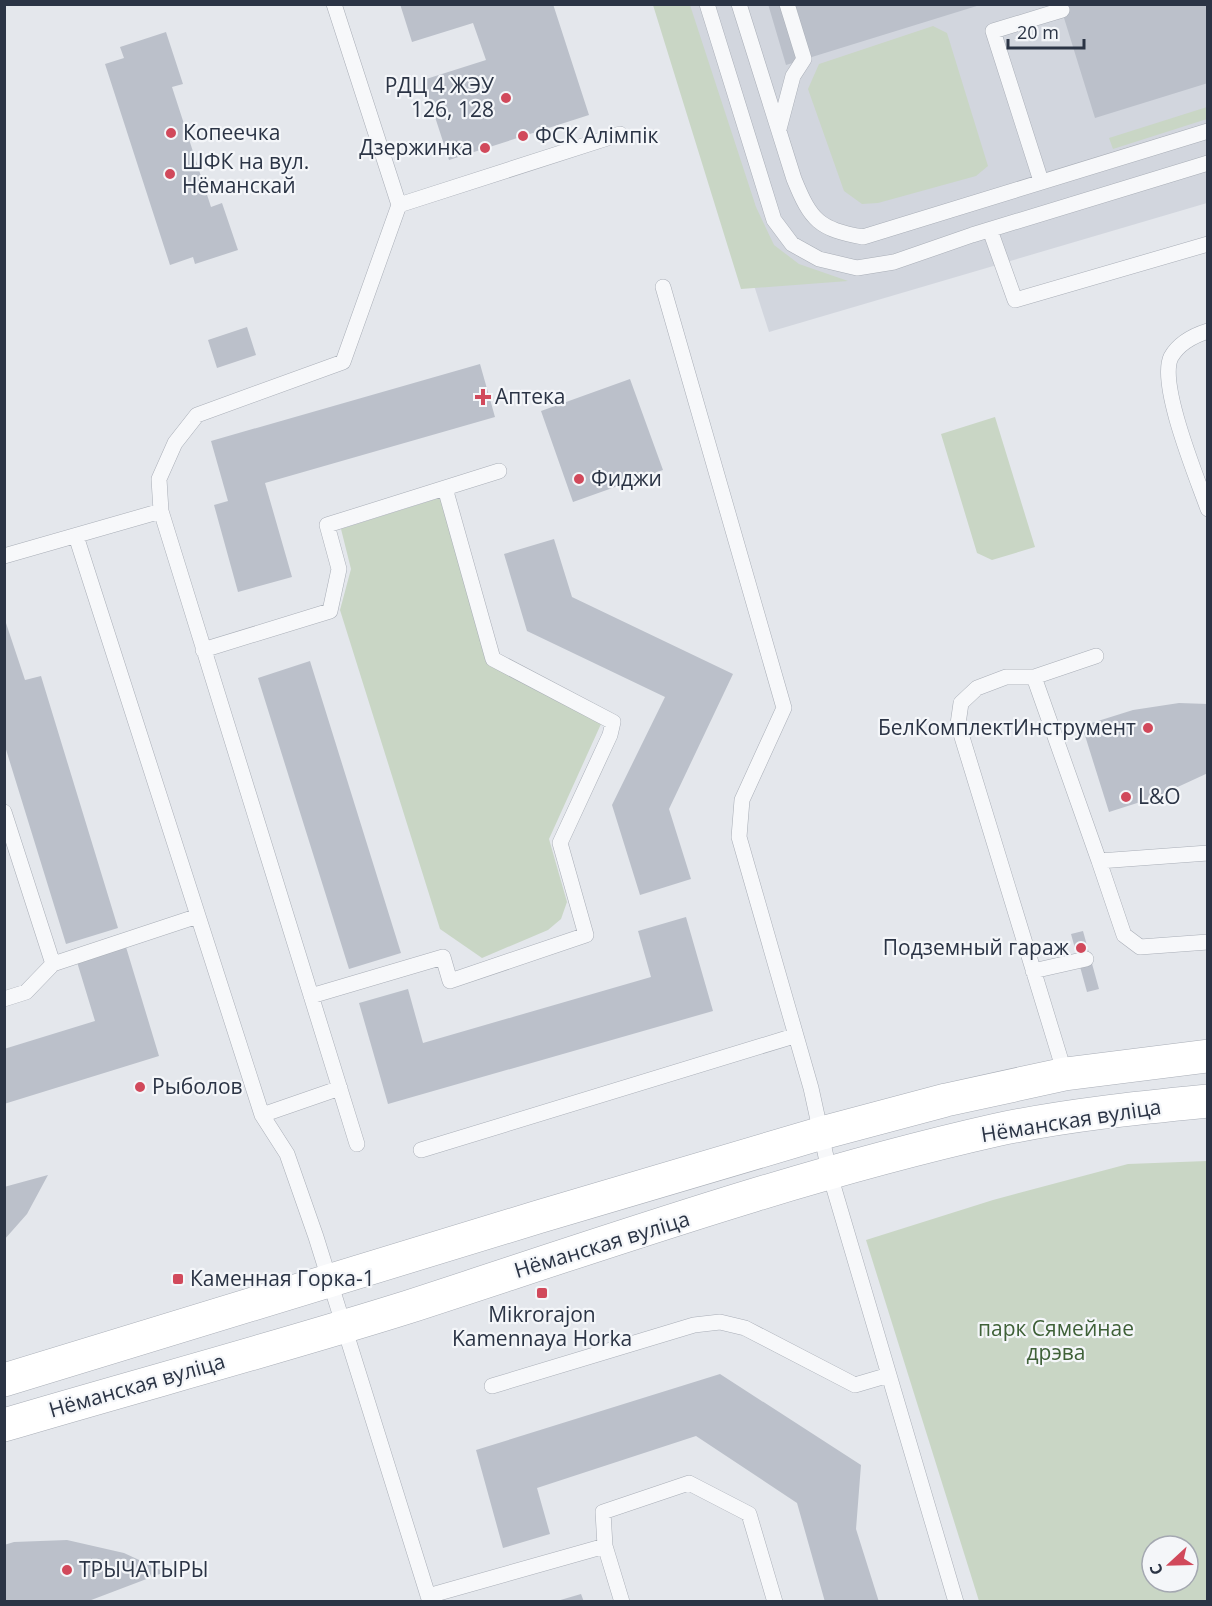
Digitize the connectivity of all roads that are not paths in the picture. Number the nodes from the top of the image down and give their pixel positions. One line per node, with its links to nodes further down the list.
1 (334, 4): 11 (lane)
2 (707, 4): 12 (lane)
3 (740, 4): 6 (lane)
4 (788, 4): 6 (lane)
5 (1062, 10): 10 (lane)
6 (778, 129): 10 (lane)
7 (1208, 131): 10 (lane)
8 (620, 134): 11 (lane)
9 (1208, 164): 12 (lane)
10 (1041, 181)
11 (399, 205): 19 (lane)
12 (990, 230): 13 (lane)
13 (1208, 244)
14 (663, 287): 35 (lane)
15 (1208, 331): 18 (lane)
16 (499, 471): 17 (lane)
17 (446, 488): 22 (lane); 33 (lane)
18 (1208, 509)
19 (160, 511): 20 (lane); 22 (lane)
20 (76, 536): 21 (lane); 28 (lane)
21 (4, 556)
22 (203, 650): 33 (lane)
23 (1096, 656): 24 (lane)
24 (1034, 677): 27 (lane); 32 (lane)
25 (4, 812): 31 (lane)
26 (1208, 853): 27 (lane)
27 (1099, 861): 29 (lane)
28 (198, 916): 31 (lane); 40 (lane)
29 (1208, 942)
30 (1086, 959): 32 (lane)
31 (53, 964): 34 (lane)
32 (1033, 972): 37 (lane)
33 (311, 996): 38 (lane)
34 (4, 999)
35 (794, 1036): 41 (lane); 43 (lane)
36 (1208, 1056): 37 (main road, Нёманская вуліца)
37 (1065, 1074): 41 (main road, Нёманская вуліца)
38 (340, 1088): 40 (lane); 42 (lane)
39 (1208, 1101): 44 (main road, Нёманская вуліца)
40 (262, 1115): 45 (lane)
41 (822, 1133): 44 (lane); 45 (main road, Нёманская вуліца)
42 (357, 1144)
43 (421, 1150)
44 (830, 1175): 46 (main road, Нёманская вуліца); 47 (lane)
45 (331, 1280): 46 (lane); 48 (main road, Нёманская вуліца)
46 (345, 1326): 50 (main road, Нёманская вуліца); 52 (lane)
47 (889, 1375): 49 (lane); 55 (lane)
48 (4, 1380)
49 (492, 1386)
50 (4, 1425)
51 (605, 1546): 52 (lane); 53 (lane); 54 (lane)
52 (429, 1599)
53 (622, 1602)
54 (775, 1602)
55 (956, 1602)

